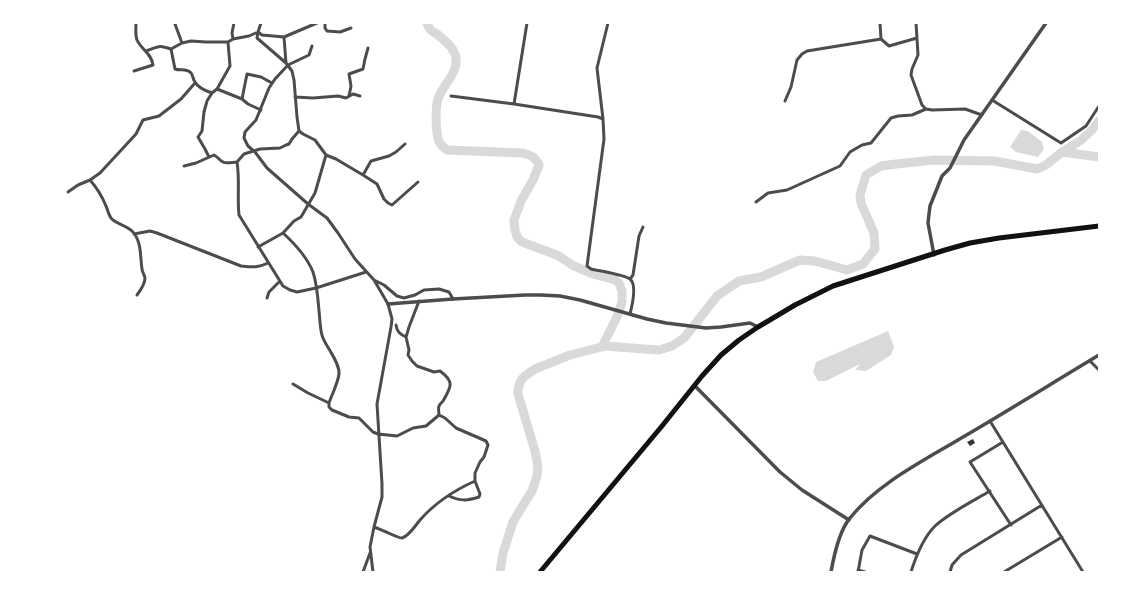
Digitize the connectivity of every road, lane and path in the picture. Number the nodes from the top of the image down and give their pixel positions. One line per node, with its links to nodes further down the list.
1 (136, 23): 23 (street)
2 (234, 23): 16 (street)
3 (261, 23): 13 (street)
4 (316, 23): 14 (street)
5 (325, 23): 12 (street)
6 (527, 23): 37 (street)
7 (608, 23): 42 (street)
8 (880, 23): 17 (street)
9 (916, 23): 15 (street)
10 (1046, 23): 35 (street)
11 (175, 24): 19 (street)
12 (351, 28)
13 (258, 32): 14 (street); 16 (street); 24 (street)
14 (284, 37): 24 (street)
15 (917, 38): 17 (street); 39 (street)
16 (233, 39): 18 (street)
17 (881, 39): 36 (street)
18 (228, 42): 19 (street); 28 (street)
19 (182, 43): 22 (street)
20 (312, 46): 24 (street)
21 (368, 48): 30 (street)
22 (171, 49): 23 (street); 26 (street)
23 (146, 51): 25 (street)
24 (287, 64): 27 (street); 33 (street)
25 (134, 71)
26 (195, 83): 29 (street); 51 (street)
27 (272, 83): 34 (street); 40 (street)
28 (218, 90): 29 (street); 34 (street)
29 (212, 93): 47 (street)
30 (349, 96): 31 (street); 33 (street)
31 (360, 96)
32 (451, 96): 37 (street)
33 (295, 97): 43 (street)
34 (242, 99): 40 (street)
35 (992, 100): 38 (street); 41 (street)
36 (785, 101)
37 (514, 104): 42 (street)
38 (1099, 106)
39 (926, 109): 41 (street); 54 (street)
40 (261, 110): 45 (street)
41 (982, 115): 61 (street)
42 (603, 119): 64 (street)
43 (299, 131): 45 (street); 46 (street)
44 (405, 144): 50 (street)
45 (255, 152): 48 (street); 55 (street)
46 (326, 155): 50 (street); 55 (street)
47 (209, 157): 48 (street); 49 (street)
48 (237, 162): 60 (street)
49 (184, 166)
50 (363, 174): 52 (street)
51 (90, 180): 53 (street); 59 (street)
52 (418, 182)
53 (68, 192)
54 (756, 202)
55 (308, 204): 58 (street); 63 (street)
56 (1099, 226): 61 (highway)
57 (643, 227): 64 (street)
58 (284, 233): 60 (street); 67 (street)
59 (134, 234): 62 (street); 68 (street)
60 (258, 247): 62 (street)
61 (934, 254): 75 (highway)
62 (268, 263): 65 (street)
63 (366, 272): 66 (street); 67 (street)
64 (630, 279): 73 (street)
65 (280, 280): 67 (street); 69 (street)
66 (374, 280): 70 (street); 72 (street)
67 (316, 288): 82 (street)
68 (137, 296)
69 (267, 298)
70 (453, 299): 71 (street); 73 (street)
71 (419, 301): 72 (street); 76 (street)
72 (388, 304): 85 (street)
73 (630, 314): 75 (street)
74 (396, 325): 76 (street)
75 (758, 327): 81 (highway)
76 (406, 337): 83 (street)
77 (1099, 355): 78 (street)
78 (1090, 361): 79 (street); 84 (street)
79 (1099, 370)
80 (293, 384): 82 (street)
81 (695, 386): 91 (street); 101 (highway)
82 (329, 403): 85 (street)
83 (439, 415): 85 (street); 87 (street)
84 (990, 421): 86 (street); 91 (street)
85 (378, 434): 93 (street)
86 (1003, 442): 88 (street); 90 (street)
87 (475, 481): 89 (street); 89 (street)
88 (990, 491): 92 (street); 96 (street)
89 (449, 496): 93 (street)
90 (1042, 505): 92 (street); 94 (street)
91 (849, 520): 102 (street)
92 (1011, 525): 105 (street)
93 (374, 527): 95 (street)
94 (1062, 537): 97 (street); 106 (street)
95 (371, 551): 99 (street); 100 (street)
96 (917, 554): 98 (street); 104 (street)
97 (1082, 570): 107 (street)
98 (858, 571): 103 (street)
99 (363, 572)
100 (373, 572)
101 (540, 572)
102 (831, 572)
103 (865, 572)
104 (911, 572)
105 (950, 572)
106 (1004, 572)
107 (1076, 572)

